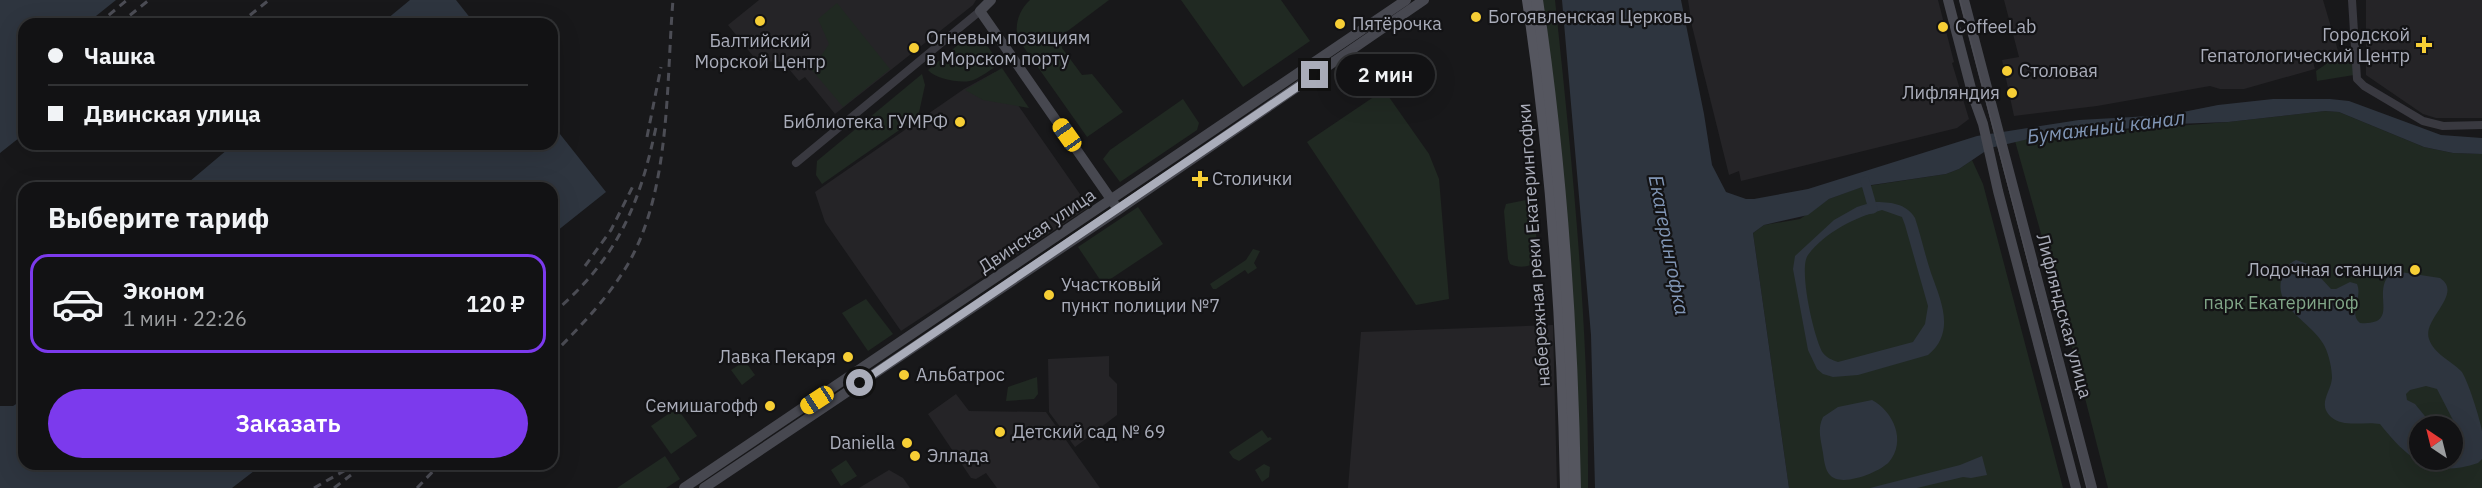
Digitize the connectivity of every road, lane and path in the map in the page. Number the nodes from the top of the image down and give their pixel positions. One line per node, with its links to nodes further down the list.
1 (991, 0): 9 (street)
2 (1406, 0): 12 (street, Двинская улица)
3 (1424, 0): 13 (street, Двинская улица)
4 (1528, 0): 16 (main road, набережная реки Екатерингофки)
5 (1537, 0): 17 (main road, набережная реки Екатерингофки)
6 (1948, 0): 18 (street, Лифляндская улица)
7 (1964, 0): 19 (street, Лифляндская улица)
8 (2352, 0): 10 (street)
9 (980, 11): 11 (street); 12 (street)
10 (2482, 125)
11 (796, 163)
12 (1112, 200): 13 (street); 14 (street, Двинская улица)
13 (1118, 210): 15 (street, Двинская улица)
14 (684, 488)
15 (704, 488)
16 (1566, 488)
17 (1575, 488)
18 (2076, 488)
19 (2092, 488)

